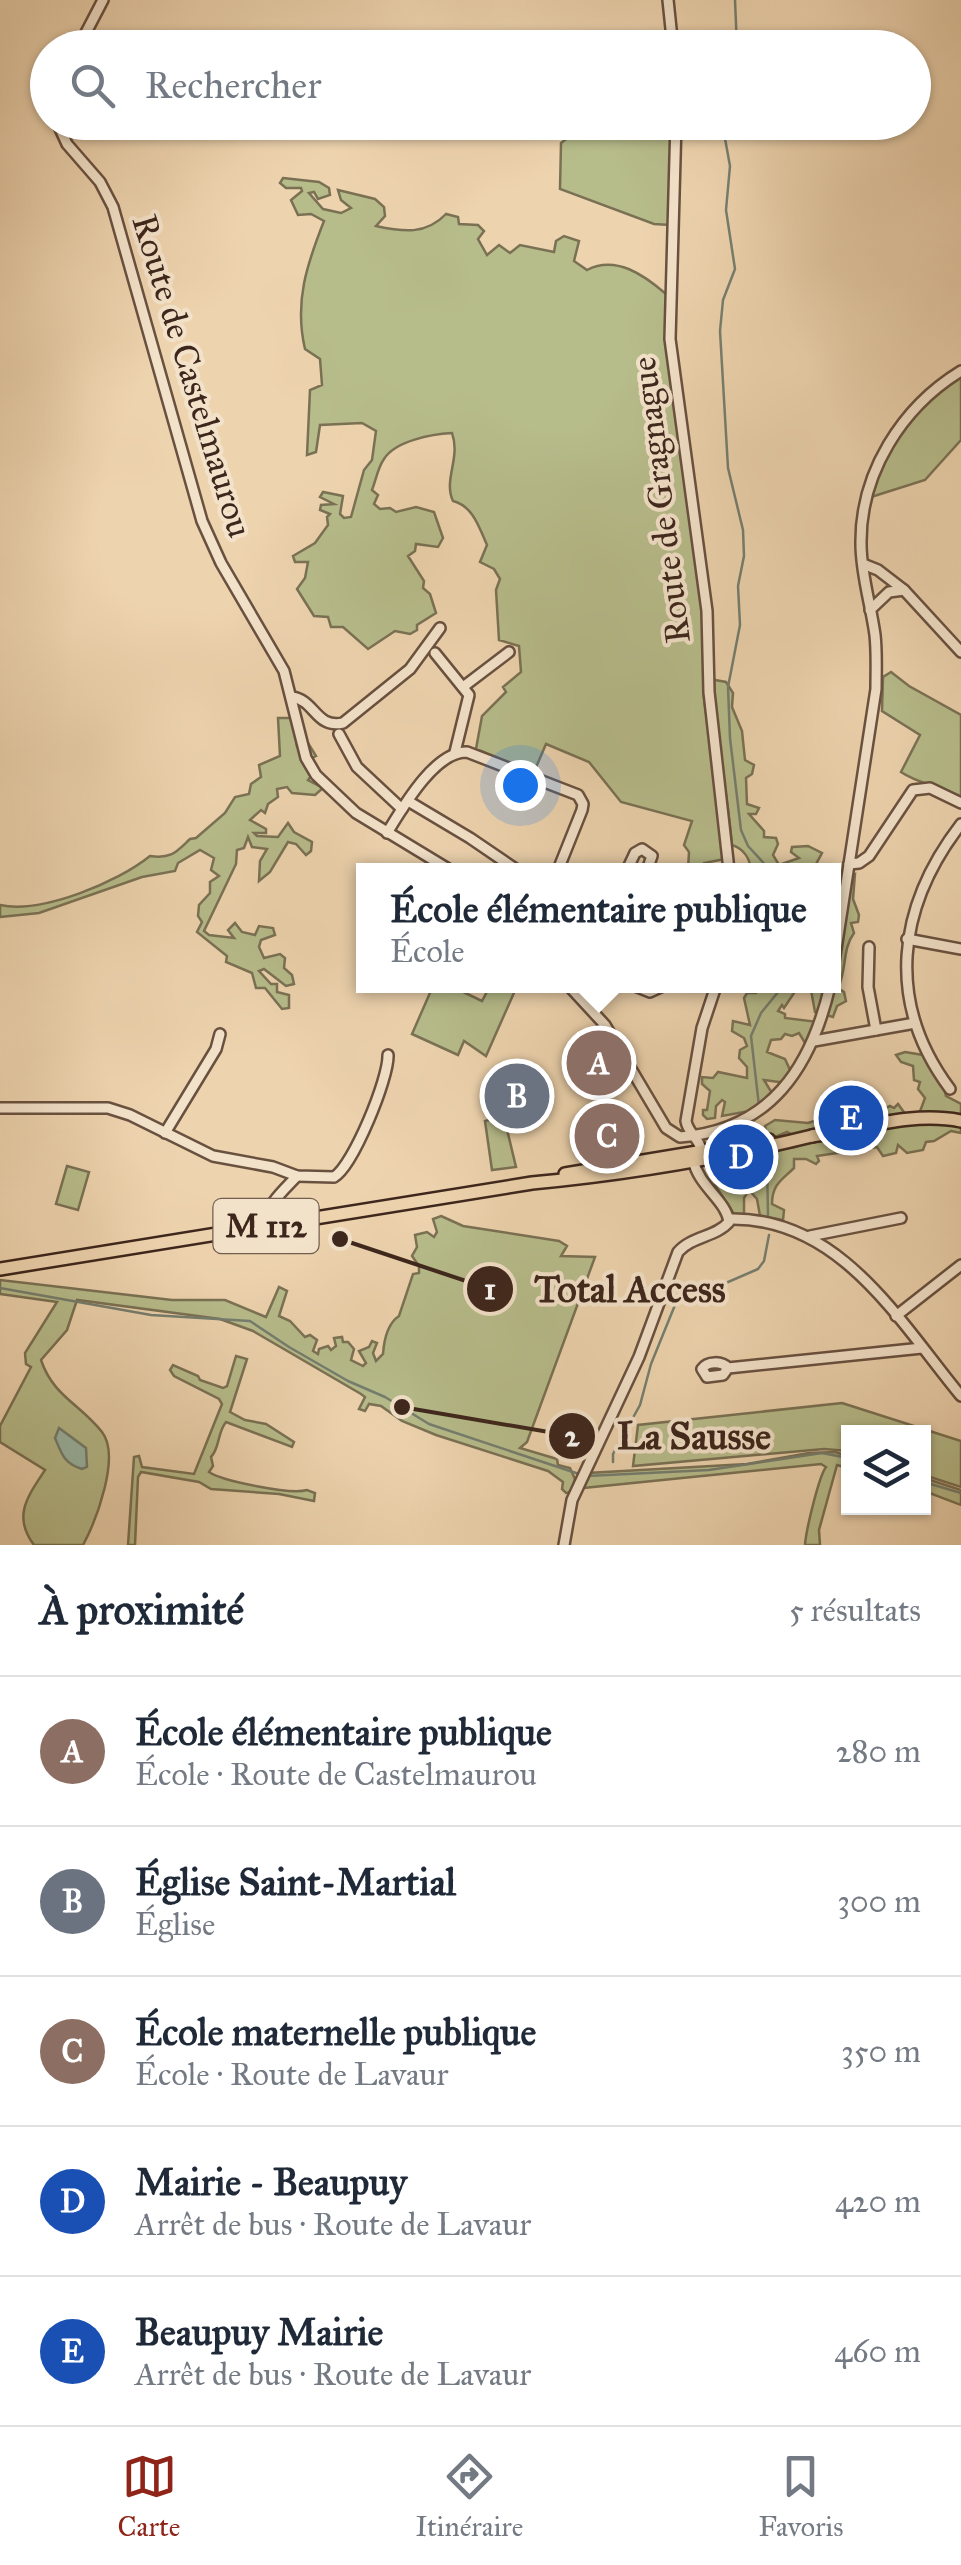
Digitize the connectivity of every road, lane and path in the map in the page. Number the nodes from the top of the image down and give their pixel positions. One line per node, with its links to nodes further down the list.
1 (103, 0): 3 (street)
2 (668, 0): 4 (street)
3 (87, 30)
4 (671, 30)
5 (65, 140): 16 (street, Route de Castelmaurou)
6 (676, 140): 28 (street, Route de Gragnague)
7 (961, 371): 8 (street)
8 (862, 564): 9 (street); 10 (street)
9 (904, 590): 10 (street); 13 (street)
10 (870, 610): 29 (street)
11 (440, 628): 16 (street)
12 (509, 652): 15 (street)
13 (961, 652)
14 (435, 653): 15 (street)
15 (463, 687): 18 (street)
16 (292, 697): 22 (street, Route de Castelmaurou)
17 (339, 734): 20 (street)
18 (454, 752): 20 (street); 25 (street)
19 (961, 804): 29 (street)
20 (405, 805): 22 (street); 24 (street)
21 (961, 824): 31 (street)
22 (386, 832): 23 (street, Route de Castelmaurou)
23 (438, 863)
24 (506, 863)
25 (561, 863)
26 (630, 863): 27 (street)
27 (650, 863)
28 (728, 863)
29 (849, 864): 30 (street)
30 (841, 916)
31 (908, 938): 33 (street); 37 (street)
32 (869, 947): 38 (street)
33 (961, 948)
34 (575, 993): 46 (street)
35 (714, 993): 46 (street)
36 (828, 993): 40 (street)
37 (915, 1023): 38 (street); 42 (street)
38 (876, 1030): 40 (street)
39 (220, 1034): 45 (street)
40 (814, 1041): 46 (street)
41 (388, 1055): 48 (street)
42 (950, 1089)
43 (0, 1108): 45 (street)
44 (961, 1121): 47 (main road, M 112)
45 (166, 1134): 48 (street)
46 (693, 1136): 47 (street)
47 (697, 1155): 50 (street); 51 (main road, M 112)
48 (297, 1176): 51 (street)
49 (900, 1218): 52 (street)
50 (729, 1222): 52 (street); 59 (street)
51 (264, 1226): 54 (main road, M 112)
52 (810, 1236): 55 (street)
53 (961, 1265): 55 (street)
54 (0, 1269)
55 (896, 1316): 56 (street)
56 (922, 1348): 57 (street); 58 (street)
57 (728, 1368)
58 (961, 1396)
59 (564, 1545)

